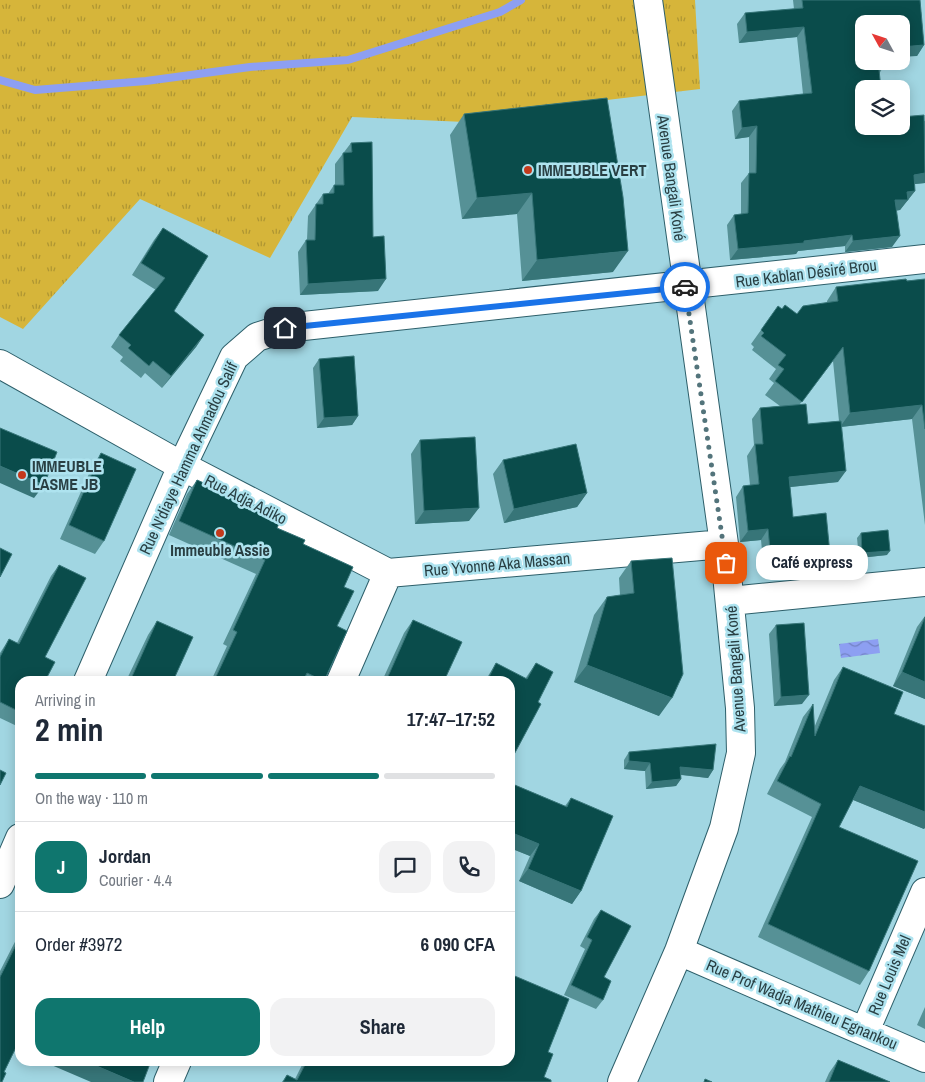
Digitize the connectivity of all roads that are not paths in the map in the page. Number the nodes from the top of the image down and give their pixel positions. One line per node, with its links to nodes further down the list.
1 (648, 0): 3 (street, Avenue Bangali Koné)
2 (925, 259): 3 (street, Rue Kablan Désiré Brou)
3 (686, 287): 5 (street, Rue N'diaye Hamma Ahmadou Salif); 6 (street, Avenue Bangali Koné)
4 (0, 364): 5 (street, Rue Adja Adiko)
5 (182, 466): 7 (street, Rue Adja Adiko); 10 (street, Rue N'diaye Hamma Ahmadou Salif)
6 (724, 544): 7 (street, Rue Yvonne Aka Massan); 9 (street, Avenue Bangali Koné)
7 (388, 573): 11 (street)
8 (925, 582): 9 (street)
9 (730, 601): 15 (street, Avenue Bangali Koné)
10 (90, 676)
11 (343, 676)
12 (15, 850): 13 (street)
13 (0, 884)
14 (925, 892): 16 (street, Rue Louis Mel)
15 (679, 951): 16 (street, Rue Prof Wadja Mathieu Egnankou); 20 (street, Avenue Bangali Koné)
16 (865, 1031): 17 (street, Rue Prof Wadja Mathieu Egnankou)
17 (925, 1058)
18 (175, 1066): 19 (street)
19 (168, 1082)
20 (622, 1082)

